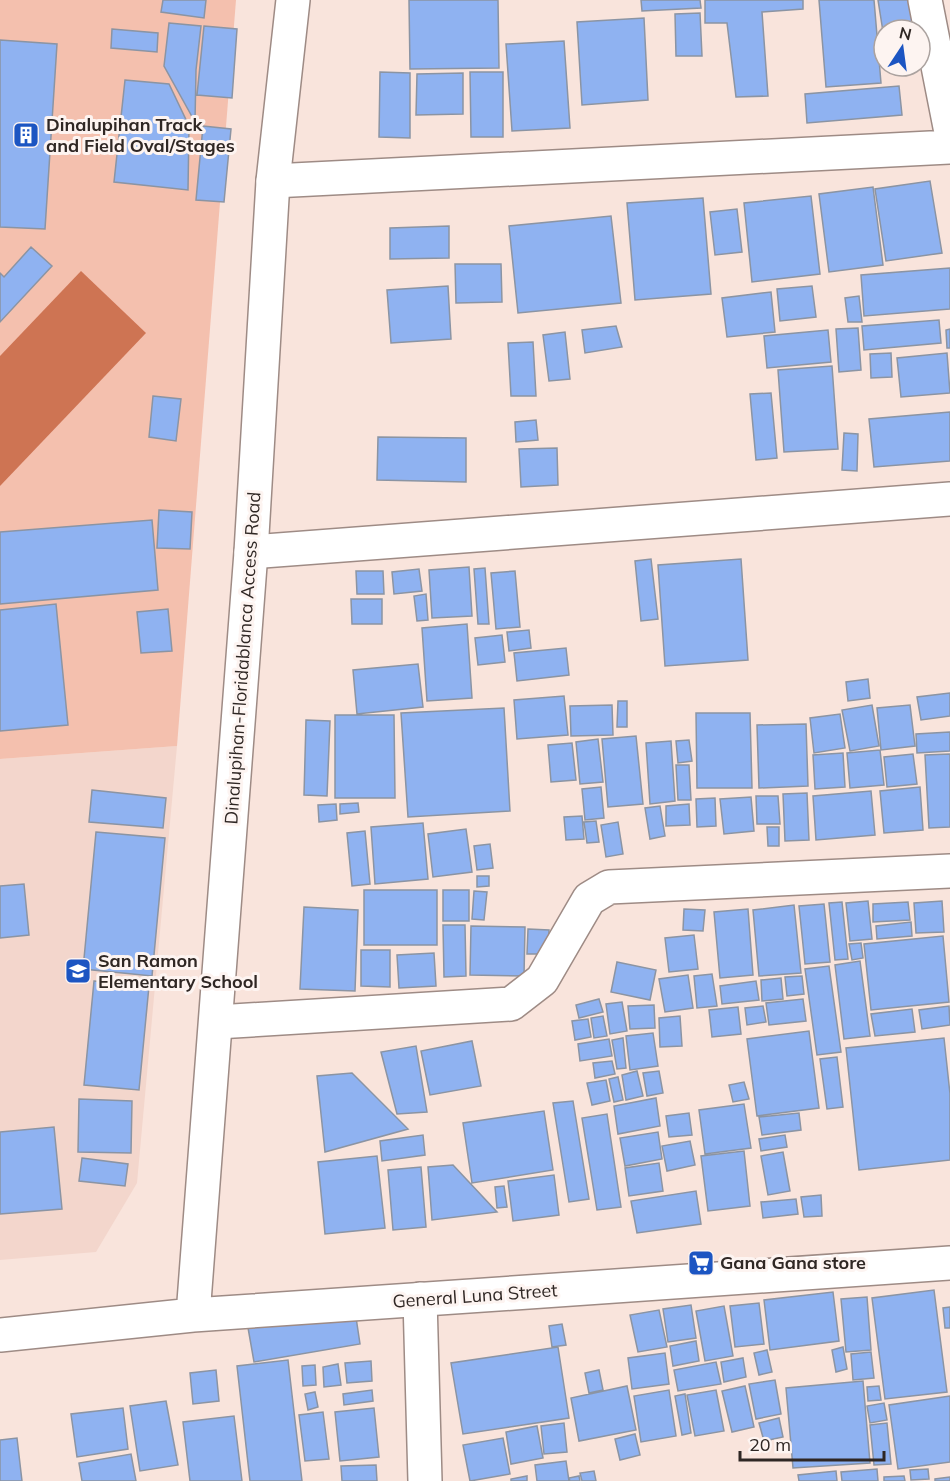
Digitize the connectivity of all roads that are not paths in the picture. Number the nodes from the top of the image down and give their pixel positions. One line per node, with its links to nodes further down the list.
1 (293, 0): 5 (street, Dinalupihan-Floridablanca Access Road)
2 (925, 0): 3 (street)
3 (950, 127)
4 (950, 147): 5 (street)
5 (273, 182): 7 (street, Dinalupihan-Floridablanca Access Road)
6 (950, 499): 7 (street)
7 (251, 552): 9 (street, Dinalupihan-Floridablanca Access Road)
8 (950, 871): 9 (street)
9 (218, 1022): 12 (street, Dinalupihan-Floridablanca Access Road)
10 (950, 1263): 11 (street, General Luna Street)
11 (420, 1299): 12 (street, General Luna Street); 14 (street)
12 (193, 1316): 13 (street, General Luna Street)
13 (0, 1335)
14 (425, 1481)

